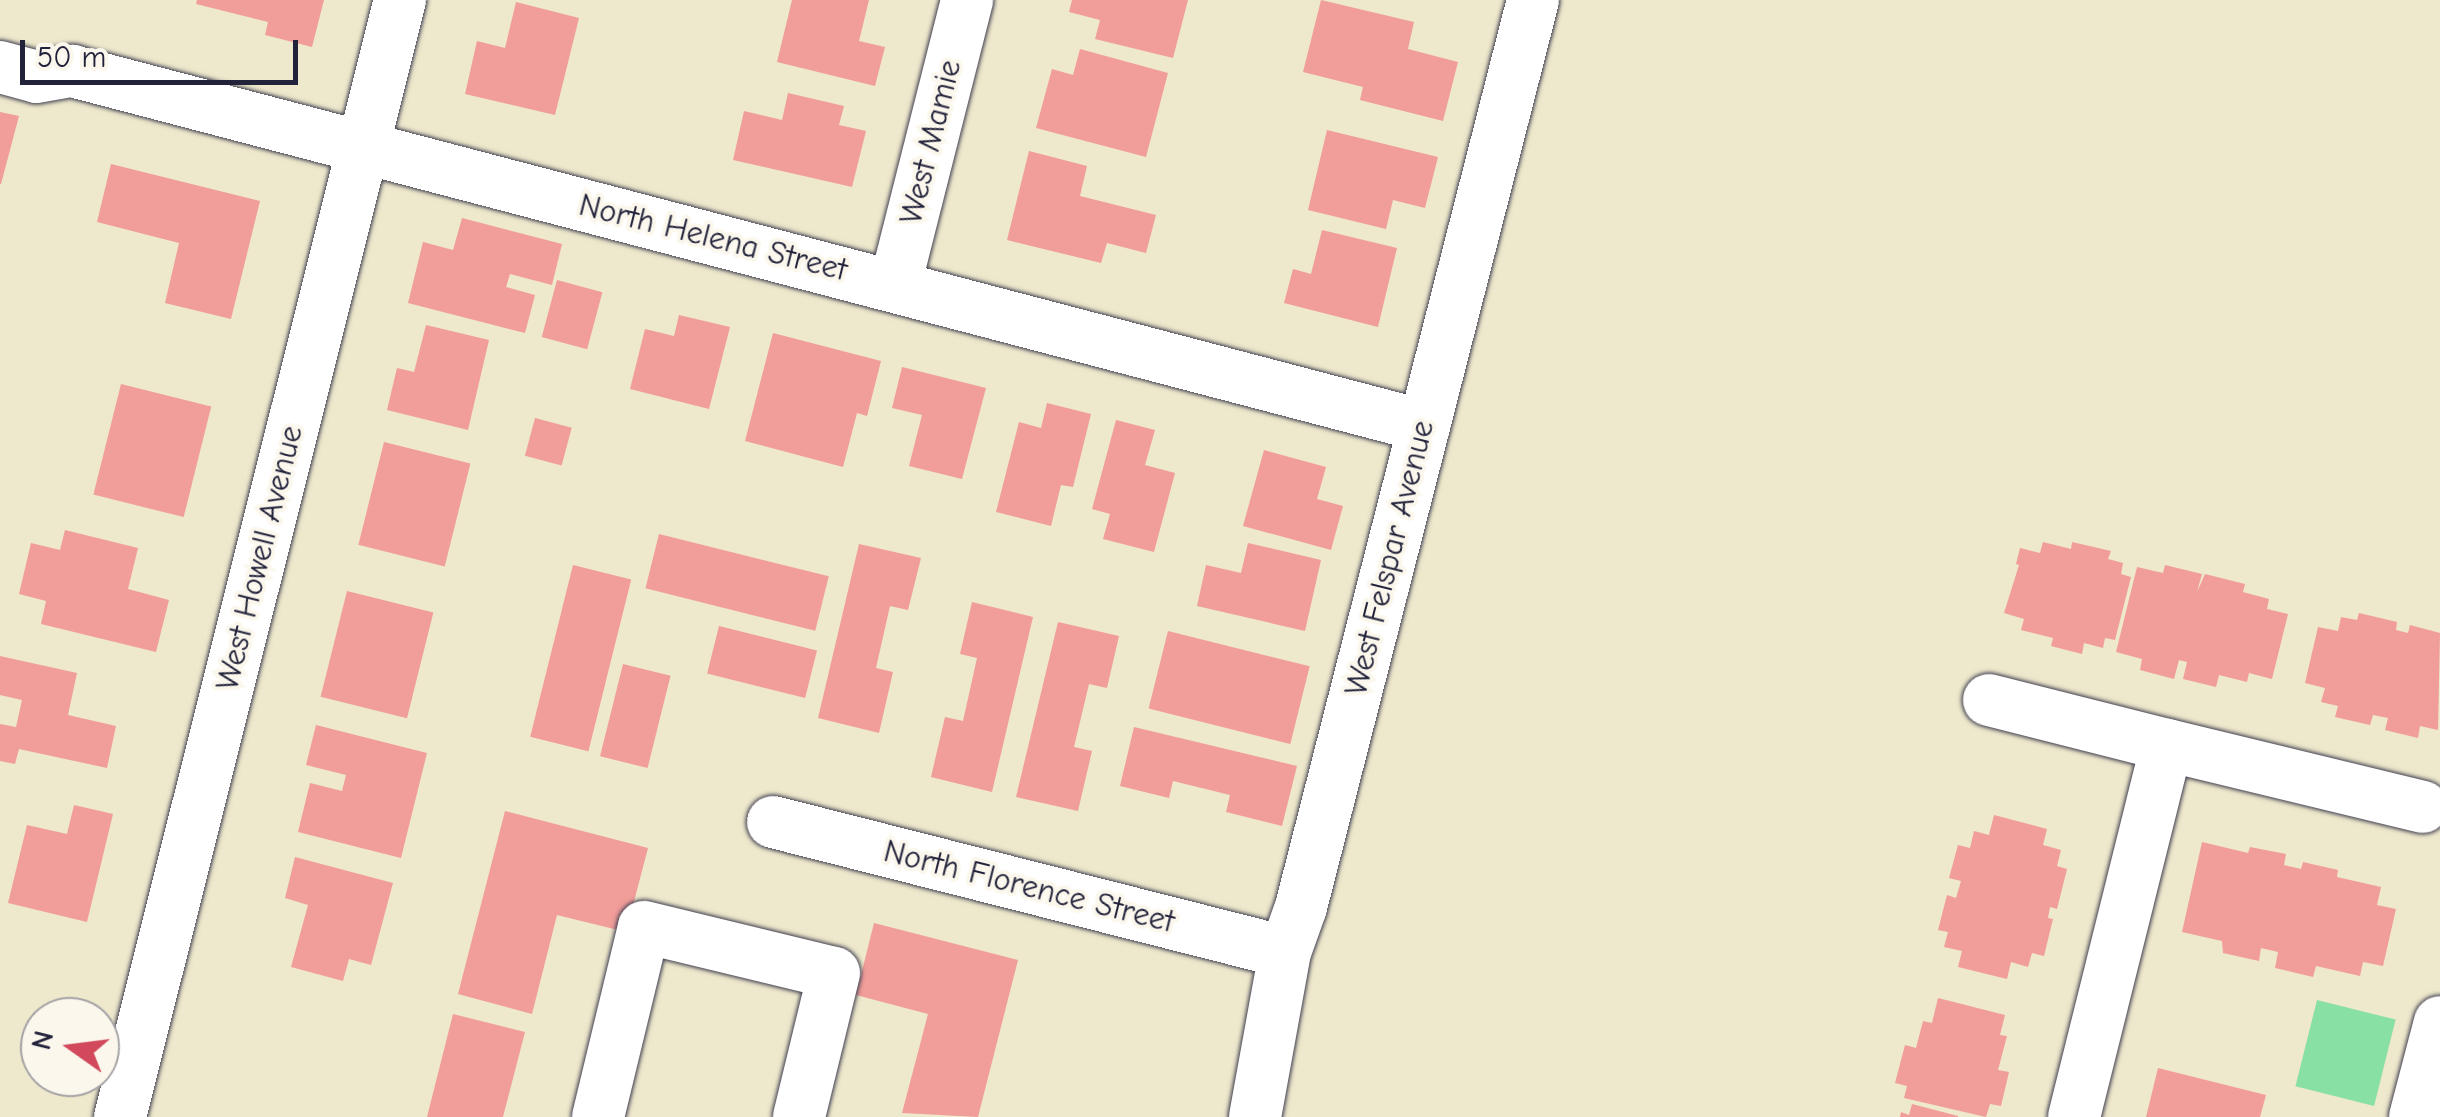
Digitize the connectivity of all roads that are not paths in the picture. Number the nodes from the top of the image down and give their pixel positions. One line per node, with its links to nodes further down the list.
1 (400, 0): 5 (street, West Howell Avenue)
2 (967, 0): 6 (street, West Mamie)
3 (1533, 0): 7 (street, West Felspar Avenue)
4 (0, 68): 5 (street, North Helena Street)
5 (363, 148): 6 (street, North Helena Street); 14 (street, West Howell Avenue)
6 (895, 285): 7 (street, North Helena Street)
7 (1424, 426): 12 (street, West Felspar Avenue)
8 (1989, 700): 9 (street)
9 (2167, 745): 10 (street); 18 (street)
10 (2424, 807)
11 (773, 822): 12 (street, North Florence Street)
12 (1285, 952): 17 (street, West Felspar Avenue)
13 (2440, 1022): 19 (street)
14 (120, 1117)
15 (598, 1117): 16 (street)
16 (799, 1117)
17 (1256, 1117)
18 (2074, 1117)
19 (2415, 1117)

